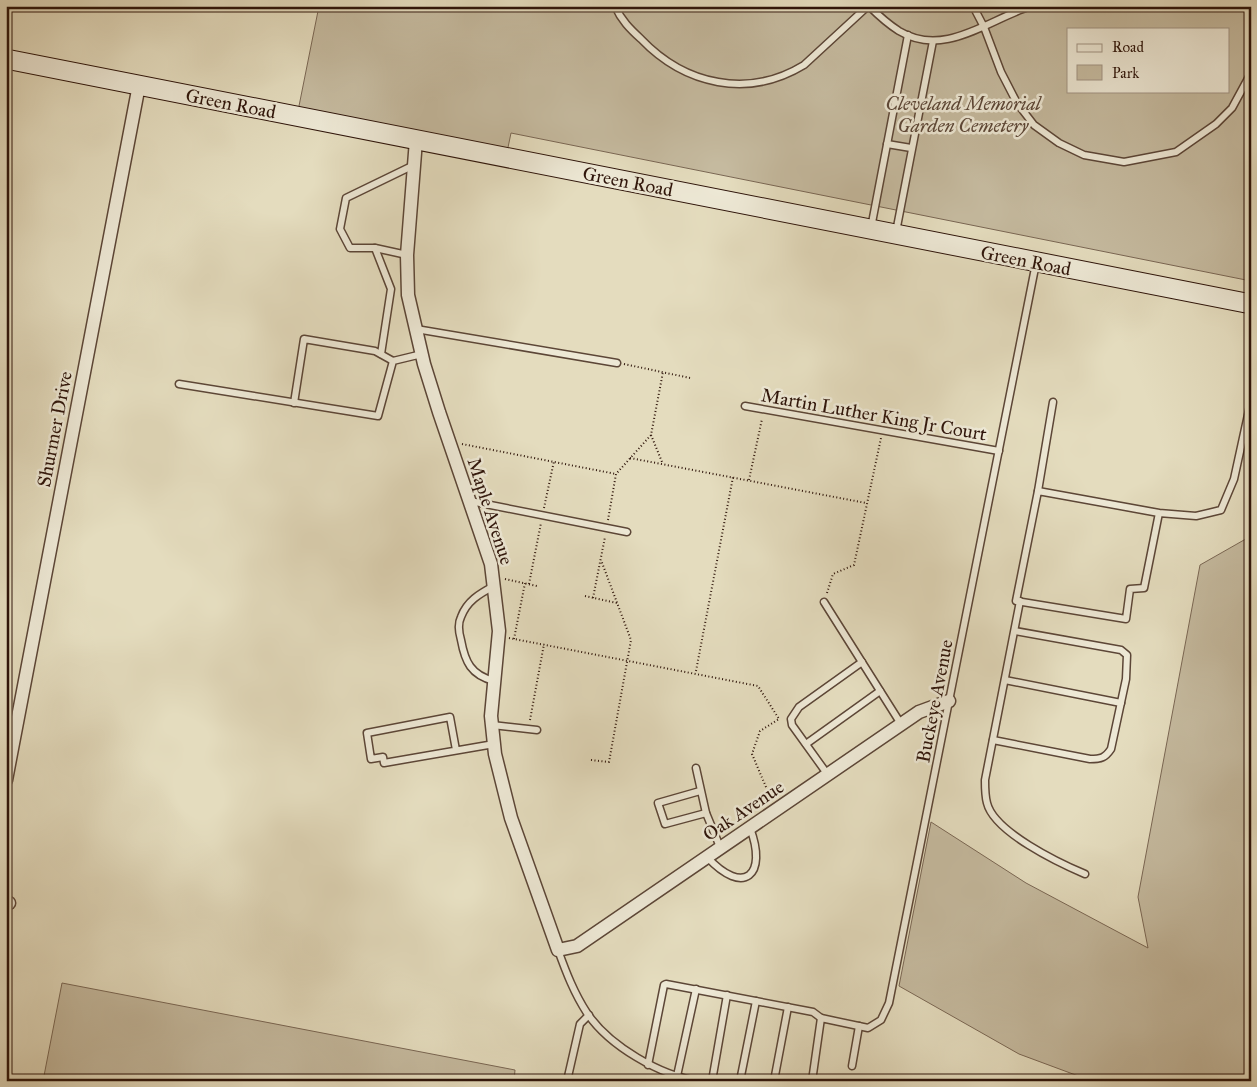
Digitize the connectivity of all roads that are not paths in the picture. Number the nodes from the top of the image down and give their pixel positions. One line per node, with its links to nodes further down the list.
1 (615, 6): 2 (lane)
2 (868, 6): 6 (lane)
3 (973, 6): 5 (lane)
4 (1031, 6): 5 (lane)
5 (984, 27): 7 (lane); 9 (lane)
6 (908, 35): 7 (lane); 12 (lane)
7 (932, 41): 13 (lane)
8 (6, 59): 10 (main road, Green Road)
9 (1251, 74)
10 (139, 85): 11 (main road, Green Road); 48 (street, Shurmer Drive)
11 (416, 140): 14 (street, Maple Avenue); 15 (main road, Green Road)
12 (887, 144): 13 (lane); 15 (lane)
13 (911, 148): 16 (lane)
14 (414, 165): 17 (lane); 18 (street, Maple Avenue)
15 (871, 229): 16 (main road, Green Road)
16 (896, 234): 19 (main road, Green Road)
17 (375, 248): 18 (lane); 22 (lane)
18 (407, 255): 21 (street, Maple Avenue)
19 (1036, 262): 20 (main road, Green Road); 31 (lane, Buckeye Avenue)
20 (1251, 304)
21 (416, 329): 23 (street, Maple Avenue); 25 (lane)
22 (381, 354): 24 (lane); 29 (lane)
23 (422, 354): 24 (lane); 33 (street, Maple Avenue)
24 (393, 361): 29 (lane)
25 (617, 363)
26 (179, 384): 29 (lane)
27 (1251, 400): 34 (lane)
28 (1053, 402): 32 (lane)
29 (294, 403)
30 (745, 406): 31 (lane, Martin Luther King Jr Court)
31 (999, 451): 44 (lane, Buckeye Avenue)
32 (1038, 491): 34 (lane); 37 (lane)
33 (469, 500): 35 (lane); 36 (street, Maple Avenue)
34 (1159, 513): 37 (lane)
35 (627, 532)
36 (493, 581): 42 (street, Maple Avenue); 42 (lane)
37 (1020, 601): 39 (lane)
38 (824, 602): 40 (lane)
39 (1015, 631): 41 (lane); 45 (lane)
40 (862, 662): 43 (lane); 52 (lane)
41 (1005, 680): 45 (lane); 50 (lane)
42 (494, 681): 47 (street, Maple Avenue)
43 (880, 691): 46 (lane); 52 (lane)
44 (949, 701): 46 (street, Oak Avenue); 70 (lane, Buckeye Avenue)
45 (1121, 703): 50 (lane)
46 (901, 724): 55 (street, Oak Avenue)
47 (492, 725): 49 (lane); 51 (street, Maple Avenue)
48 (12, 726): 56 (street, Shurmer Drive)
49 (537, 730)
50 (993, 740): 62 (lane)
51 (494, 744): 53 (lane); 63 (street, Maple Avenue)
52 (806, 744): 55 (lane)
53 (456, 750): 53 (lane)
54 (696, 768): 57 (lane)
55 (828, 775): 59 (street, Oak Avenue)
56 (6, 780)
57 (700, 791): 58 (lane); 58 (lane)
58 (706, 814): 60 (lane)
59 (750, 828): 60 (street, Oak Avenue); 61 (lane)
60 (720, 848): 61 (street, Oak Avenue)
61 (707, 857): 63 (street, Oak Avenue)
62 (1084, 874)
63 (558, 950): 68 (lane)
64 (696, 989): 65 (lane); 71 (lane); 73 (lane)
65 (727, 995): 66 (lane); 76 (lane)
66 (756, 1001): 67 (lane); 77 (lane)
67 (788, 1007): 69 (lane); 78 (lane)
68 (589, 1015): 71 (lane); 74 (lane)
69 (821, 1018): 70 (lane); 79 (lane)
70 (859, 1026): 72 (lane)
71 (648, 1065): 73 (lane)
72 (852, 1066)
73 (677, 1076): 75 (lane)
74 (567, 1081)
75 (699, 1081)
76 (712, 1081)
77 (740, 1081)
78 (774, 1081)
79 (812, 1081)

